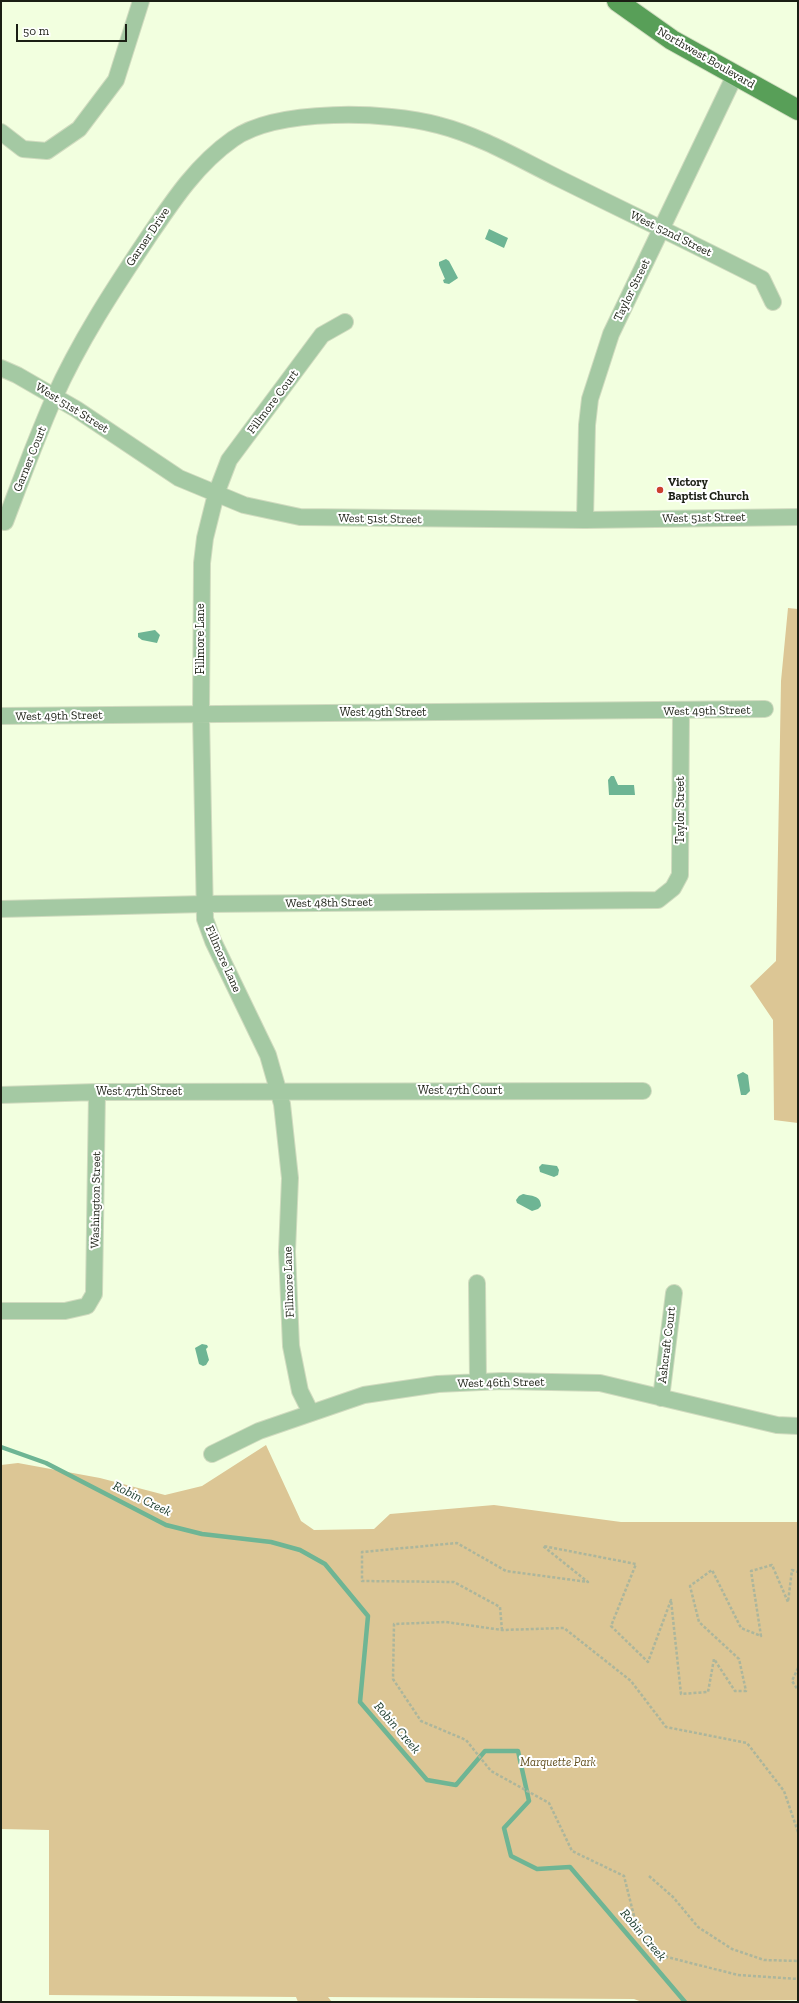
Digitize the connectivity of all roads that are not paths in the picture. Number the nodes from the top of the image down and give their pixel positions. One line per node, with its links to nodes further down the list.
1 (141, 1): 5 (street)
2 (617, 1): 3 (main road, Northwest Boulevard)
3 (735, 75): 4 (main road, Northwest Boulevard); 7 (street, Taylor Street)
4 (798, 110)
5 (1, 132)
6 (557, 178): 7 (street, West 52nd Street); 11 (street, Garner Drive)
7 (661, 229): 8 (street, West 52nd Street); 14 (street, Taylor Street)
8 (773, 302)
9 (345, 322): 12 (street, Fillmore Court)
10 (1, 368): 11 (street, West 51st Street)
11 (55, 397): 12 (street, West 51st Street); 15 (street, Garner Court)
12 (216, 494): 14 (street, West 51st Street); 18 (street, Fillmore Lane)
13 (798, 517): 14 (street, West 51st Street)
14 (584, 520)
15 (5, 522)
16 (765, 709): 17 (street, West 49th Street)
17 (681, 711): 18 (street, West 49th Street); 20 (street, Taylor Street)
18 (201, 714): 19 (street, West 49th Street); 21 (street, Fillmore Lane)
19 (1, 716)
20 (658, 900): 21 (street, West 48th Street)
21 (205, 904): 22 (street, West 48th Street); 23 (street, Fillmore Lane)
22 (1, 909)
23 (278, 1091): 24 (street, West 47th Court); 25 (street, West 47th Street); 32 (street, Fillmore Lane)
24 (643, 1091)
25 (97, 1092): 26 (street, West 47th Street); 29 (street, Washington Street)
26 (1, 1095)
27 (477, 1283): 30 (street)
28 (674, 1293): 31 (street, Ashcraft Court)
29 (1, 1310)
30 (478, 1382): 31 (street, West 46th Street); 32 (street, West 46th Street)
31 (661, 1398): 33 (street, West 46th Street)
32 (311, 1413): 34 (street, West 46th Street)
33 (798, 1426)
34 (212, 1454)

